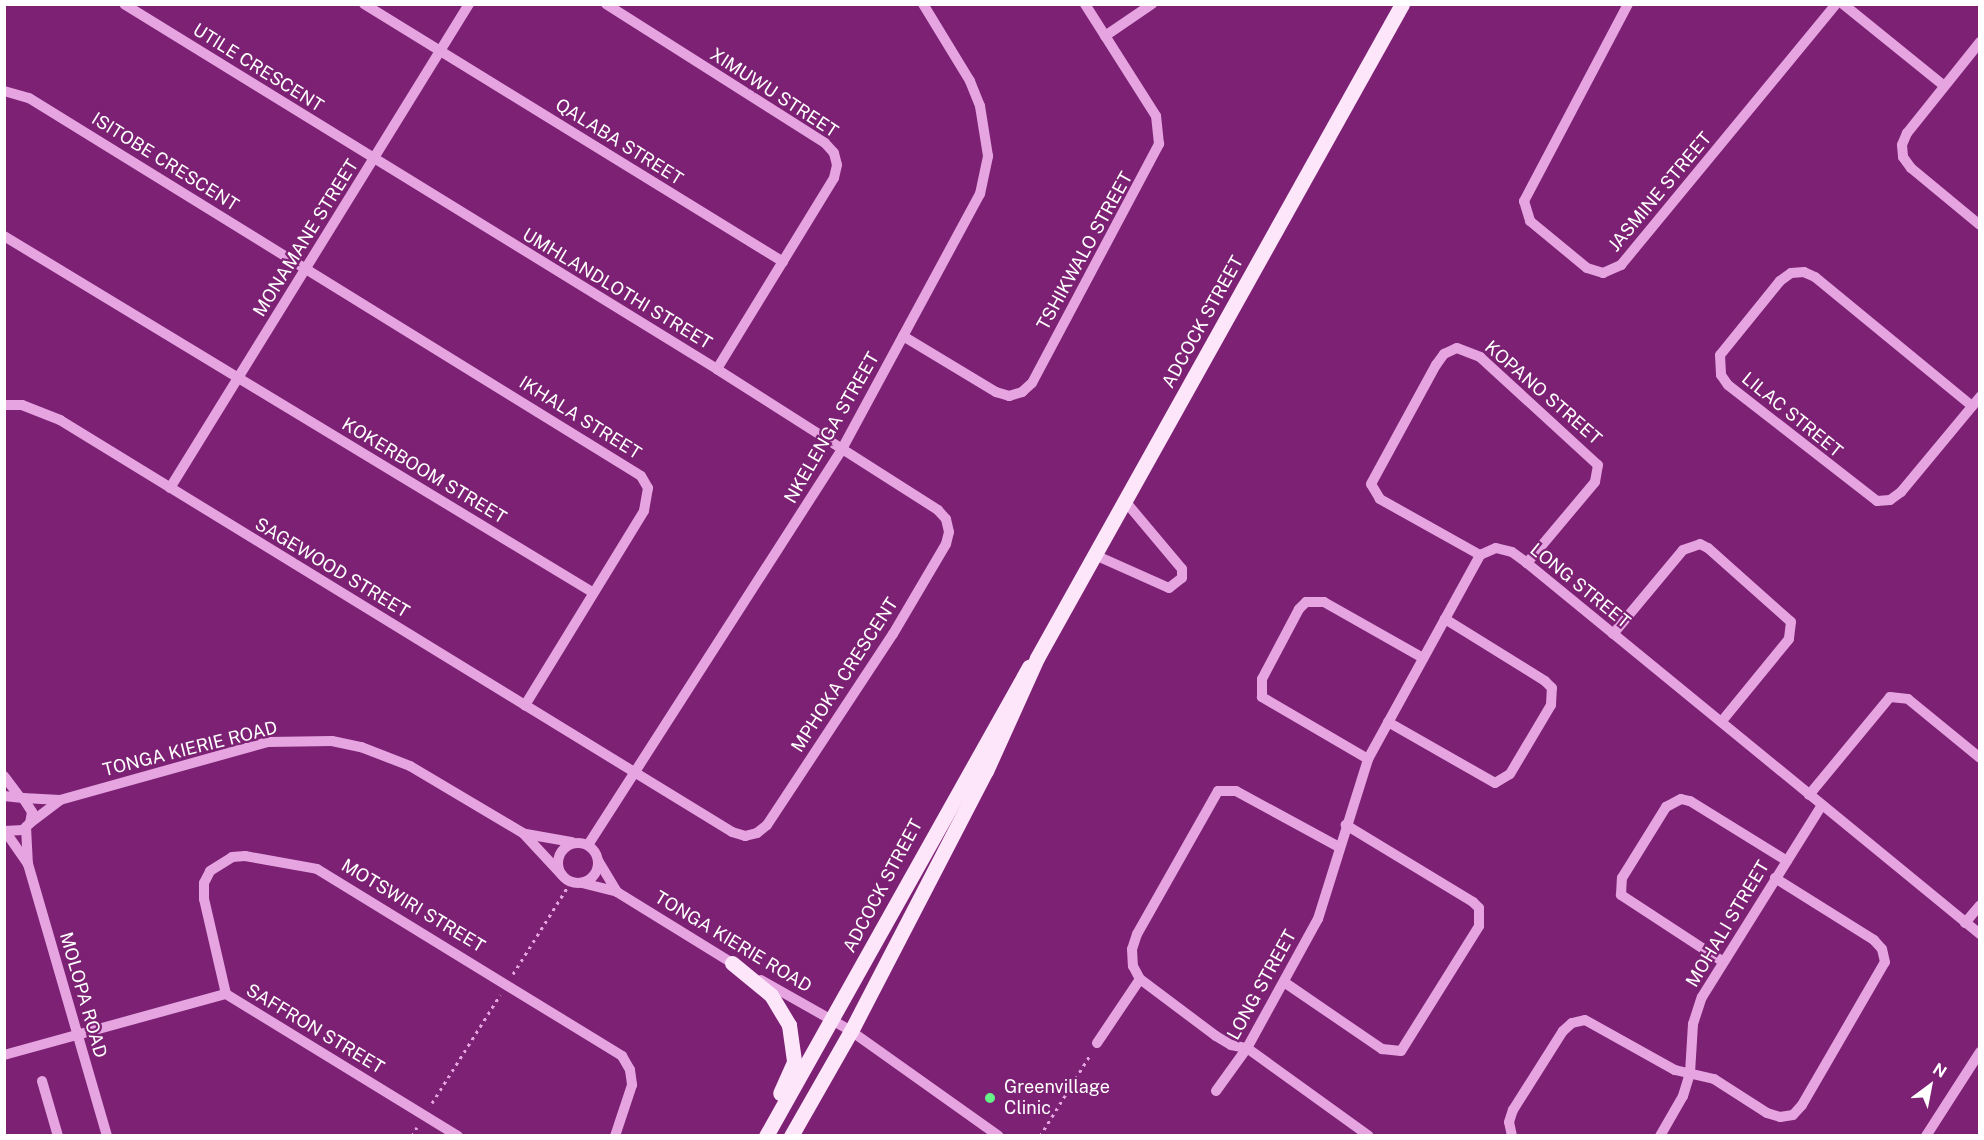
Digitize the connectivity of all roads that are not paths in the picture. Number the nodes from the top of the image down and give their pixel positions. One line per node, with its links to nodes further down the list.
1 (124, 4): 17 (street, UTILE CRESCENT)
2 (364, 4): 14 (street)
3 (469, 4): 14 (street, MONAMANE STREET)
4 (606, 4): 20 (street, XIMUWU STREET)
5 (923, 4): 22 (street, NKELENGA STREET)
6 (1085, 4): 12 (street, TSHIKWALO STREET)
7 (1152, 4): 12 (street)
8 (1402, 4): 30 (main road, ADCOCK STREET)
9 (1628, 4): 10 (street, JASMINE STREET)
10 (1836, 4)
11 (1843, 4): 15 (street)
12 (1105, 36): 22 (street, TSHIKWALO STREET)
13 (1980, 42): 15 (street)
14 (439, 51): 17 (street, MONAMANE STREET); 20 (street, QALABA STREET)
15 (1943, 86): 18 (street)
16 (4, 91): 21 (street, ISITOBE CRESCENT)
17 (374, 160): 21 (street, MONAMANE STREET); 23 (street, UMHLANDLOTHI STREET)
18 (1980, 225)
19 (4, 236): 24 (street)
20 (783, 262): 23 (street, XIMUWU STREET)
21 (306, 268): 24 (street, MONAMANE STREET); 34 (street, IKHALA STREET)
22 (903, 336): 28 (street, NKELENGA STREET)
23 (717, 369): 28 (street, UMHLANDLOTHI STREET)
24 (238, 378): 29 (street, MONAMANE STREET); 34 (street, KOKERBOOM STREET)
25 (1980, 397): 27 (street, LILAC STREET)
26 (4, 405): 29 (street, SAGEWOOD STREET)
27 (1972, 406): 27 (street, LILAC STREET)
28 (842, 448): 44 (street, NKELENGA STREET); 44 (street, MPHOKA CRESCENT)
29 (170, 488): 39 (street, SAGEWOOD STREET)
30 (1125, 501): 31 (main road, ADCOCK STREET); 31 (street)
31 (1095, 555): 37 (main road, ADCOCK STREET)
32 (1480, 555): 33 (street, LONG STREET); 33 (street, KOPANO STREET); 35 (street, LONG STREET)
33 (1527, 563): 36 (street, LONG STREET)
34 (592, 592): 39 (street, IKHALA STREET)
35 (1445, 619): 38 (street, LONG STREET); 40 (street)
36 (1613, 634): 41 (street, LONG STREET); 41 (street)
37 (1037, 658): 71 (main road, ADCOCK STREET); 72 (main road, ADCOCK STREET)
38 (1423, 658): 40 (street, LONG STREET); 43 (street)
39 (525, 705): 44 (street, SAGEWOOD STREET)
40 (1388, 722): 43 (street, LONG STREET)
41 (1721, 722): 46 (street, LONG STREET)
42 (1980, 758): 46 (street)
43 (1368, 759): 52 (street, LONG STREET)
44 (637, 774): 55 (street, NKELENGA STREET)
45 (4, 776): 48 (street)
46 (1809, 795): 50 (street, LONG STREET)
47 (4, 796): 48 (street, TONGA KIERIE ROAD)
48 (21, 797): 49 (street, TONGA KIERIE ROAD); 51 (street, MOLOPA ROAD)
49 (60, 800): 51 (street, TONGA KIERIE ROAD); 54 (street, TONGA KIERIE ROAD)
50 (1822, 805): 57 (street, MOHALI STREET); 64 (street, LONG STREET)
51 (28, 825): 53 (street); 59 (street, MOLOPA ROAD)
52 (1346, 825): 56 (street, LONG STREET); 69 (street)
53 (5, 831): 59 (street, MOLOPA ROAD)
54 (523, 833): 55 (street, TONGA KIERIE ROAD); 61 (street, TONGA KIERIE ROAD)
55 (583, 844): 58 (street, TONGA KIERIE ROAD); 61 (street, NKELENGA STREET)
56 (1339, 847): 68 (street); 69 (street, LONG STREET)
57 (1787, 861): 60 (street, MOHALI STREET); 66 (street)
58 (599, 862): 61 (street); 62 (street, TONGA KIERIE ROAD)
59 (28, 864): 73 (street, MOLOPA ROAD)
60 (1775, 878): 66 (street, MOHALI STREET); 78 (street)
61 (571, 880): 62 (street, TONGA KIERIE ROAD)
62 (617, 892): 67 (street, TONGA KIERIE ROAD)
63 (1980, 905): 64 (street)
64 (1965, 923): 65 (street, LONG STREET)
65 (1980, 934)
66 (1722, 961): 78 (street, MOHALI STREET)
67 (732, 963): 71 (street, TONGA KIERIE ROAD); 85 (main road)
68 (1140, 979): 74 (street); 75 (street)
69 (1284, 982): 75 (street, LONG STREET)
70 (226, 994): 73 (street, SAFFRON STREET); 83 (street, SAFFRON STREET); 84 (street, MOTSWIRI STREET)
71 (832, 1020): 72 (street, TONGA KIERIE ROAD); 86 (main road, ADCOCK STREET)
72 (851, 1031): 87 (main road, ADCOCK STREET); 88 (street, TONGA KIERIE ROAD)
73 (77, 1034): 77 (street, SAFFRON STREET); 82 (street, MOLOPA ROAD)
74 (1097, 1043)
75 (1247, 1048): 80 (street, LONG STREET); 89 (street)
76 (1980, 1052): 92 (street)
77 (4, 1055)
78 (1690, 1073): 90 (street); 91 (street, MOHALI STREET)
79 (42, 1081): 81 (street)
80 (1216, 1091)
81 (58, 1136)
82 (106, 1136)
83 (458, 1136)
84 (615, 1136)
85 (758, 1136)
86 (766, 1136)
87 (791, 1136)
88 (999, 1136)
89 (1369, 1136)
90 (1512, 1136)
91 (1660, 1136)
92 (1926, 1136)

